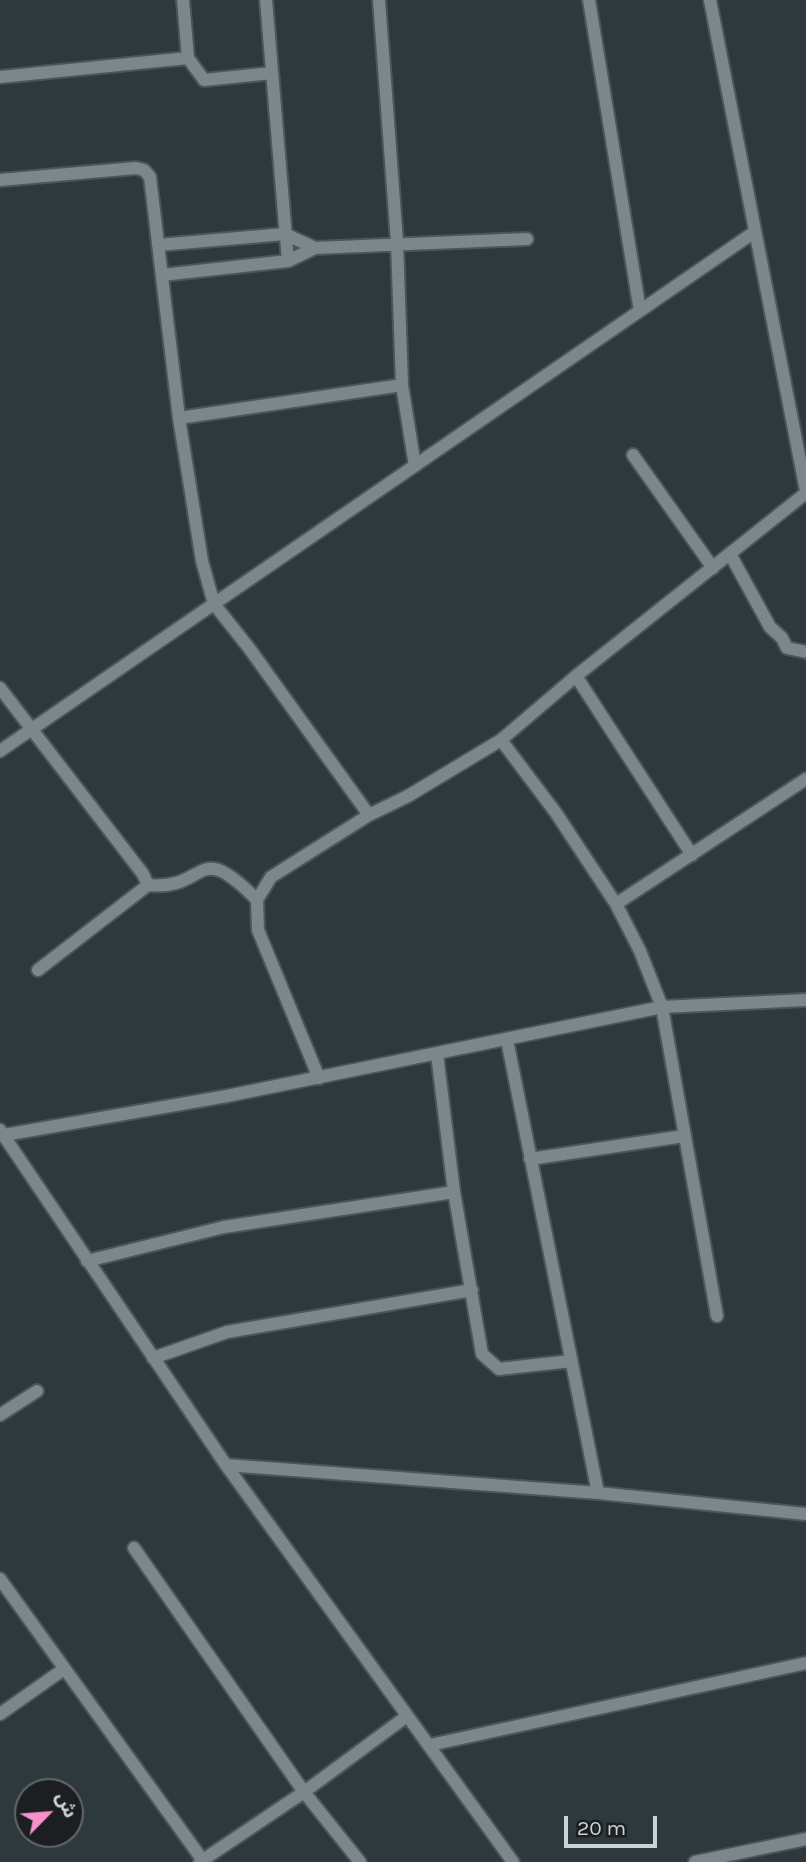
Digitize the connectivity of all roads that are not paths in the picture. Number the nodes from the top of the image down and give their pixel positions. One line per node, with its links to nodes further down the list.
1 (183, 0): 6 (street)
2 (266, 0): 7 (street)
3 (379, 0): 13 (street)
4 (589, 0): 18 (street)
5 (710, 0): 10 (street)
6 (188, 58): 7 (street); 8 (street)
7 (272, 74): 11 (street)
8 (0, 77)
9 (0, 180): 14 (street)
10 (753, 233): 18 (street); 23 (street)
11 (285, 234): 14 (street); 15 (street); 16 (street)
12 (527, 239): 13 (street)
13 (397, 242): 15 (street); 19 (street)
14 (158, 245): 17 (street)
15 (315, 248): 16 (street)
16 (288, 261): 17 (street)
17 (162, 275): 20 (street)
18 (640, 311): 22 (street)
19 (402, 385): 20 (street); 22 (street)
20 (179, 418): 26 (street)
21 (633, 455): 25 (street)
22 (415, 466): 26 (street)
23 (806, 492): 24 (street)
24 (730, 554): 25 (street); 27 (street)
25 (713, 568): 28 (street)
26 (214, 604): 30 (street); 34 (street)
27 (806, 652)
28 (576, 676): 31 (street); 35 (street)
29 (0, 688): 30 (street)
30 (31, 729): 32 (street); 36 (street)
31 (501, 740): 34 (street); 38 (street)
32 (0, 751)
33 (806, 779): 35 (street)
34 (369, 815): 37 (street)
35 (691, 855): 38 (street)
36 (148, 885): 37 (street); 39 (street)
37 (257, 900): 44 (street)
38 (617, 904): 41 (street)
39 (38, 970)
40 (806, 1000): 41 (street)
41 (662, 1007): 42 (street); 46 (street)
42 (507, 1040): 43 (street); 47 (street)
43 (437, 1054): 44 (street); 48 (street)
44 (319, 1078): 45 (street)
45 (2, 1132): 49 (street)
46 (684, 1136): 47 (street); 51 (street)
47 (530, 1159): 53 (street)
48 (454, 1192): 49 (street); 50 (street)
49 (88, 1261): 52 (street)
50 (472, 1290): 52 (street); 53 (street)
51 (716, 1316)
52 (153, 1359): 56 (street)
53 (571, 1362): 57 (street)
54 (37, 1391): 55 (street)
55 (0, 1415)
56 (226, 1465): 57 (street); 64 (street)
57 (598, 1493): 58 (street)
58 (806, 1514)
59 (134, 1548): 66 (street)
60 (2, 1585): 62 (street)
61 (806, 1663): 65 (street)
62 (64, 1670): 63 (street); 68 (street)
63 (0, 1714)
64 (407, 1716): 65 (street); 66 (street)
65 (430, 1745): 70 (street)
66 (304, 1792): 68 (street); 69 (street)
67 (806, 1839): 71 (street)
68 (202, 1861)
69 (360, 1862)
70 (513, 1862)
71 (695, 1862)

